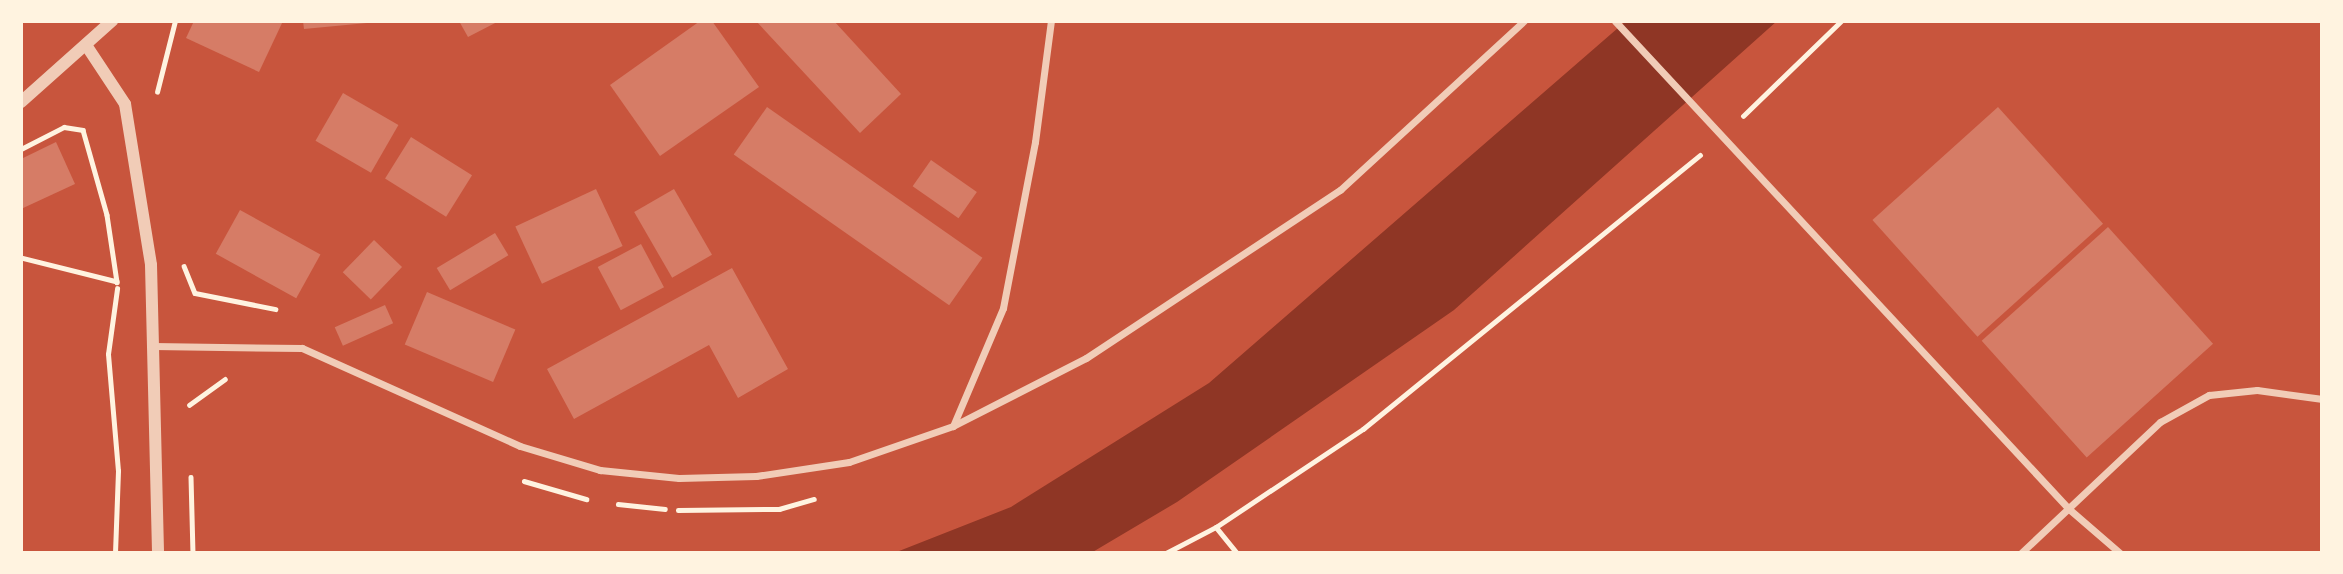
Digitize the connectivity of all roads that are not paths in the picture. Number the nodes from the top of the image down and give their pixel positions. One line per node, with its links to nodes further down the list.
1 (112, 21): 5 (street)
2 (1051, 21): 9 (street)
3 (1524, 21): 9 (street)
4 (1615, 21): 10 (street)
5 (86, 45): 6 (street); 7 (street)
6 (21, 102)
7 (152, 346): 9 (street); 11 (street)
8 (2322, 399): 10 (street)
9 (953, 426)
10 (2069, 509): 12 (street); 13 (street)
11 (158, 553)
12 (2021, 553)
13 (2120, 553)

